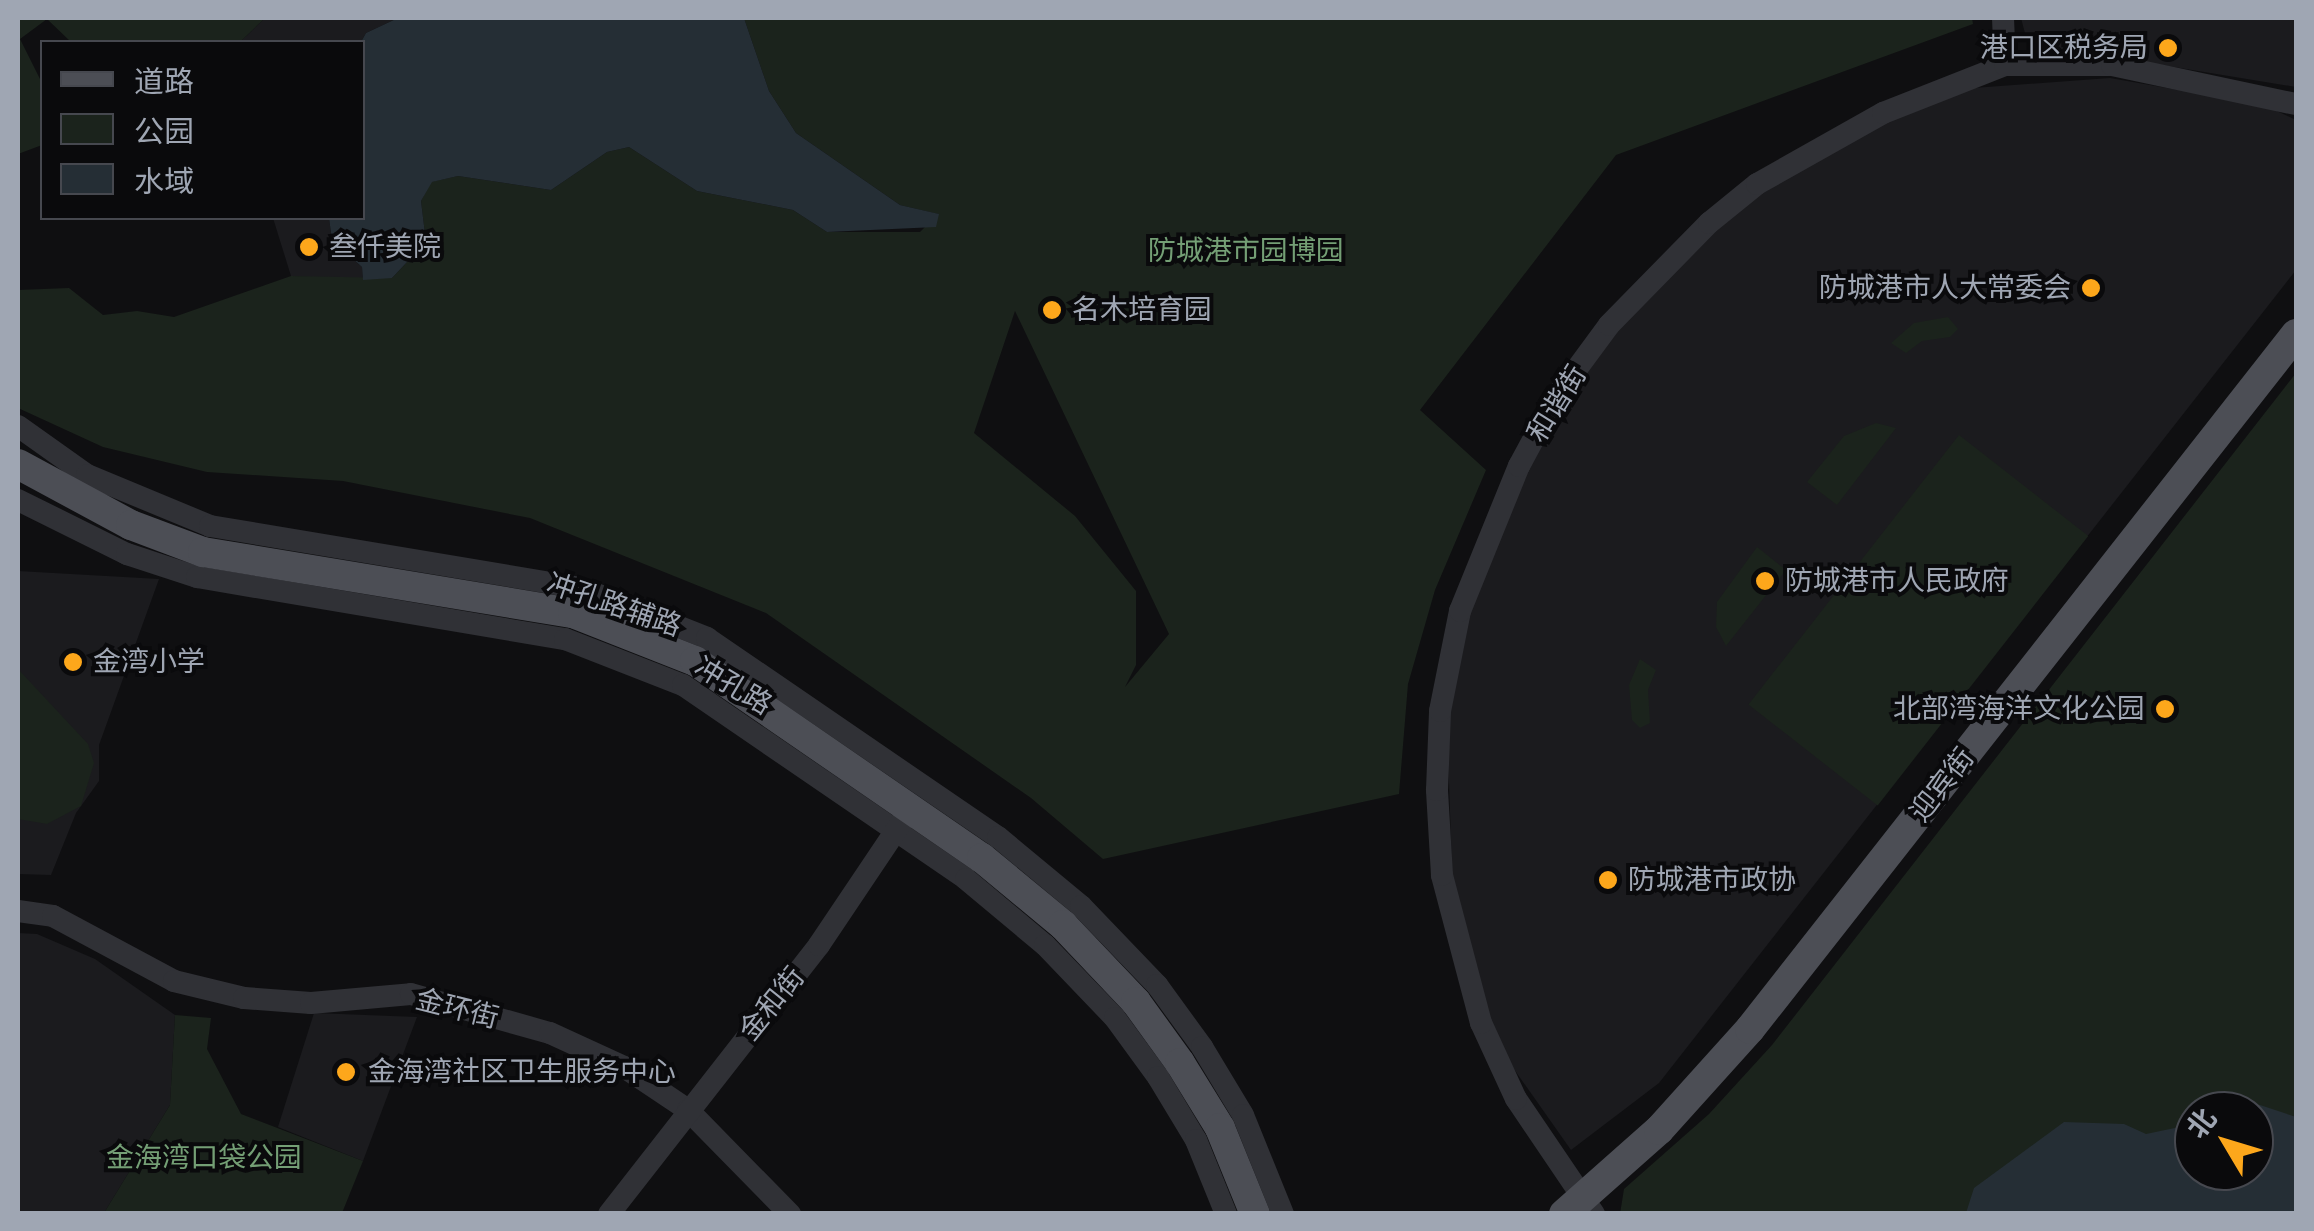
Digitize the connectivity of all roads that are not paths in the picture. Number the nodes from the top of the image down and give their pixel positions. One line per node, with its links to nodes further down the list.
1 (2003, 18): 2 (street)
2 (2004, 65): 3 (street, 和谐街); 15 (street, 和谐街)
3 (2296, 104)
4 (2296, 334): 15 (main road, 迎宾街)
5 (18, 426): 6 (street, 冲孔路辅路)
6 (24, 472): 7 (street, 冲孔路辅路); 8 (main road, 冲孔路)
7 (577, 601): 8 (main road, 冲孔路); 9 (main road, 冲孔路); 10 (street, 冲孔路辅路)
8 (504, 612): 9 (street, 冲孔路辅路)
9 (751, 713): 10 (main road, 冲孔路)
10 (911, 810): 12 (main road, 冲孔路); 13 (street, 金和街); 14 (street, 冲孔路辅路)
11 (18, 910): 13 (street, 金环街)
12 (1072, 916): 14 (main road, 冲孔路); 20 (street)
13 (688, 1110): 16 (street, 金和街); 17 (street, 金环街)
14 (1222, 1168): 18 (street, 冲孔路辅路); 19 (main road, 冲孔路)
15 (1580, 1209)
16 (609, 1214)
17 (790, 1214)
18 (1226, 1214)
19 (1254, 1214)
20 (1283, 1214)

